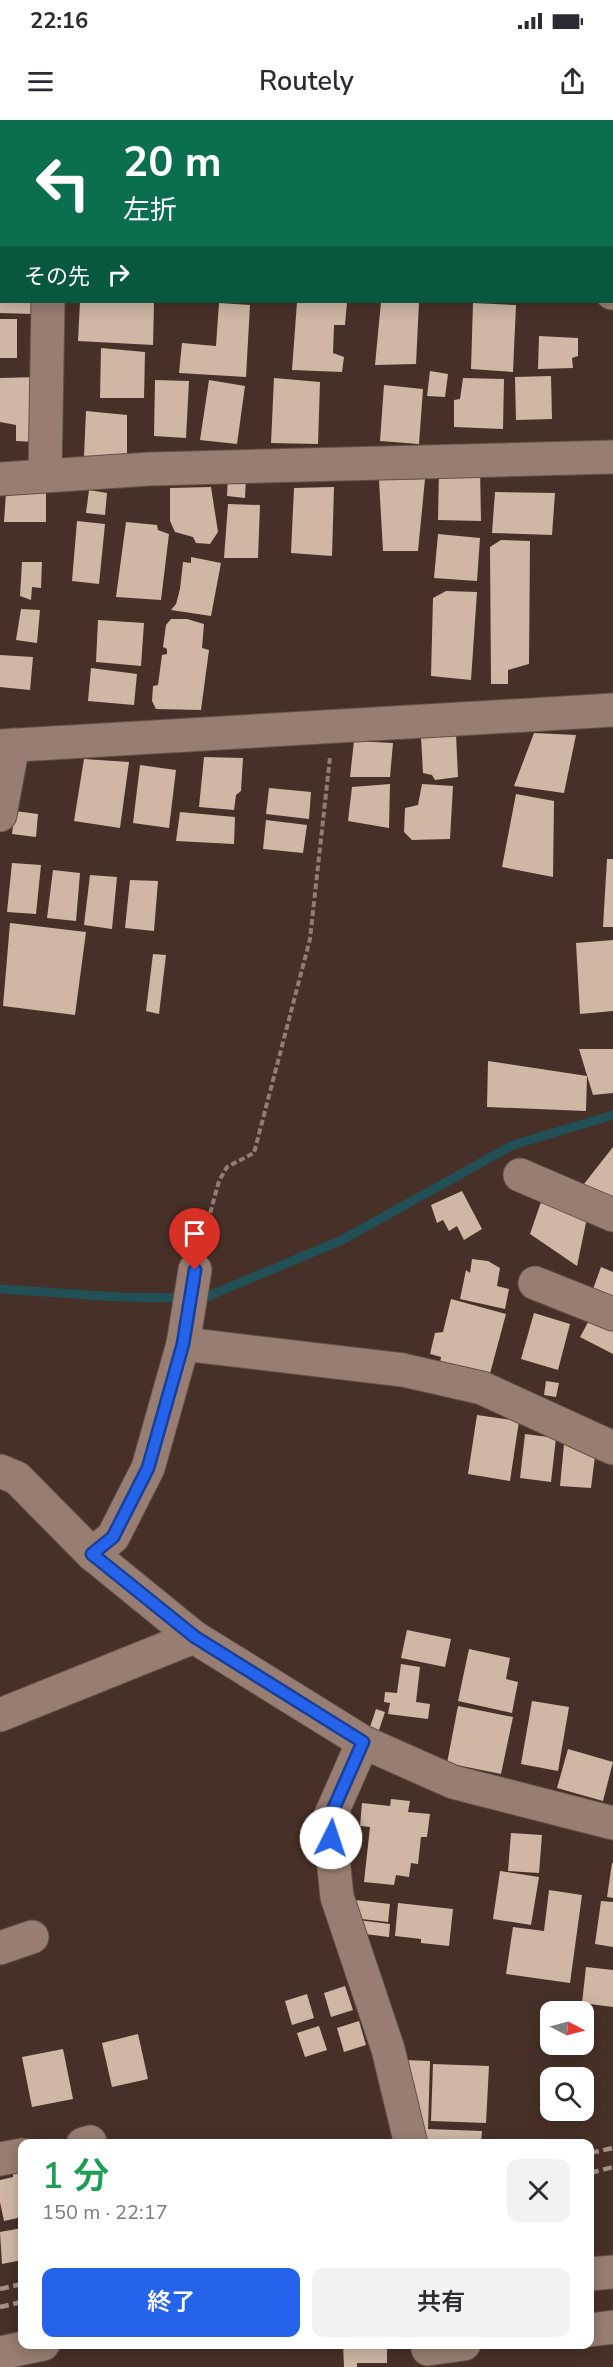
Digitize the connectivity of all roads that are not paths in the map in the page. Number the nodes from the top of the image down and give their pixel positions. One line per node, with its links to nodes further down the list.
1 (48, 303): 3 (street)
2 (613, 457): 3 (street)
3 (45, 475): 4 (street)
4 (0, 479)
5 (613, 710): 6 (street)
6 (6, 746): 7 (street)
7 (0, 815)
8 (520, 1175): 9 (street)
9 (613, 1215)
10 (535, 1283): 11 (street)
11 (613, 1314)
12 (613, 1448): 14 (street)
13 (0, 1471): 14 (street)
14 (92, 1554): 15 (street)
15 (195, 1637): 16 (street); 17 (street)
16 (0, 1715)
17 (363, 1742): 18 (street); 21 (street)
18 (613, 1822)
19 (32, 1937): 20 (street)
20 (0, 1948)
21 (410, 2139)
22 (18, 2156): 23 (street)
23 (0, 2159)
24 (613, 2272): 25 (street)
25 (594, 2274)
26 (613, 2327): 27 (street)
27 (594, 2329)
28 (19, 2349): 30 (street)
29 (445, 2349): 31 (street)
30 (0, 2353)
31 (429, 2353)

